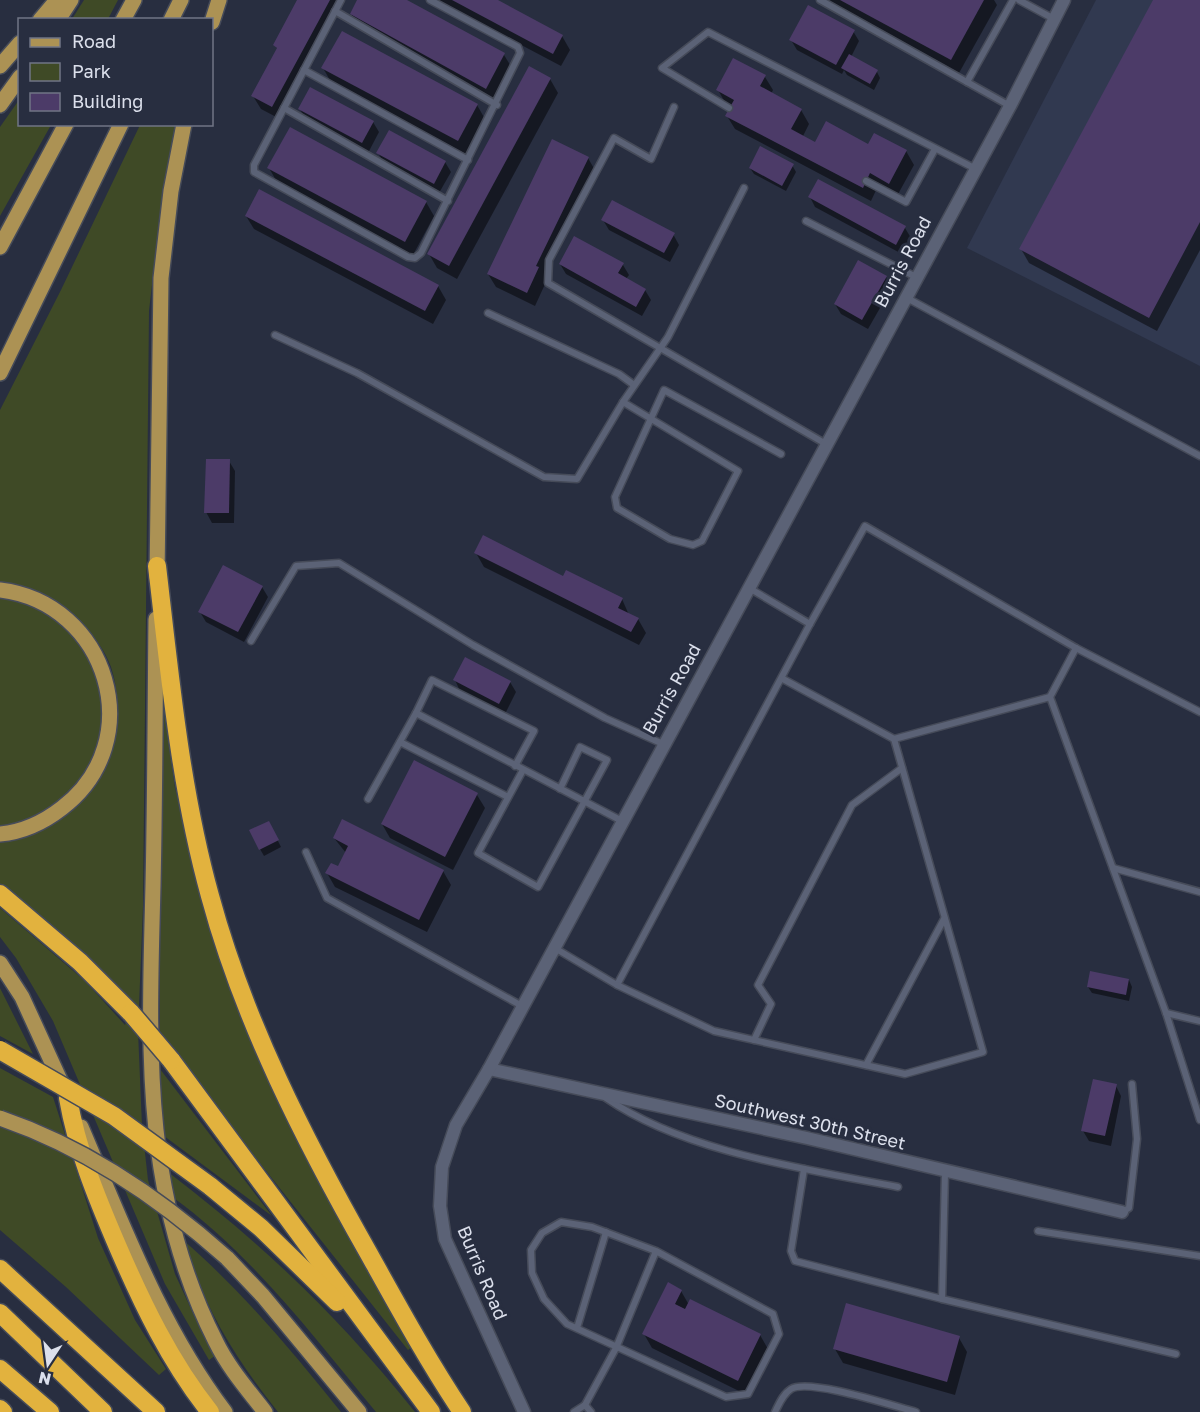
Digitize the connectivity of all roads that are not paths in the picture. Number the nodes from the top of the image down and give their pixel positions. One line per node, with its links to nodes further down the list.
1 (57, 0): 13 (main road)
2 (71, 0): 14 (main road)
3 (134, 0): 15 (main road)
4 (181, 0): 16 (main road)
5 (219, 0): 17 (main road)
6 (341, 0): 12 (lane)
7 (430, 0): 25 (lane)
8 (820, 0): 23 (lane)
9 (1013, 0): 23 (lane)
10 (1019, 0): 18 (lane)
11 (1064, 0): 18 (street, Burris Road)
12 (335, 11): 21 (lane); 25 (lane)
13 (42, 18)
14 (59, 18)
15 (124, 18)
16 (172, 18)
17 (213, 19)
18 (1054, 19): 26 (street, Burris Road)
19 (18, 45): 20 (main road)
20 (0, 66)
21 (304, 70): 28 (lane); 34 (lane)
22 (18, 80): 24 (main road)
23 (967, 82): 26 (lane)
24 (0, 105)
25 (496, 105): 34 (lane)
26 (1010, 106): 35 (street, Burris Road)
27 (674, 107): 45 (lane)
28 (284, 108): 38 (lane); 38 (lane)
29 (729, 108): 33 (lane)
30 (65, 126): 40 (main road)
31 (120, 126): 46 (main road)
32 (184, 126): 53 (main road)
33 (935, 149): 35 (lane); 36 (lane)
34 (468, 160): 38 (lane)
35 (974, 168): 41 (street, Burris Road)
36 (866, 181)
37 (744, 188): 45 (lane)
38 (448, 201)
39 (806, 221): 41 (lane)
40 (0, 247)
41 (916, 277): 42 (street, Burris Road)
42 (905, 297): 50 (street, Burris Road); 52 (lane)
43 (488, 313): 47 (lane)
44 (275, 335): 48 (lane)
45 (660, 346): 47 (lane); 50 (lane)
46 (0, 373)
47 (634, 385): 48 (lane)
48 (622, 402): 49 (lane)
49 (649, 420): 49 (lane); 51 (lane)
50 (826, 444): 54 (street, Burris Road)
51 (781, 454)
52 (1200, 456)
53 (157, 566): 117 (main road); 120 (highway)
54 (748, 588): 56 (lane); 65 (street, Burris Road)
55 (0, 590): 74 (main road)
56 (810, 624): 58 (lane); 59 (lane)
57 (251, 641): 65 (lane)
58 (1076, 648): 60 (lane); 61 (lane)
59 (783, 679): 63 (lane); 82 (lane)
60 (1050, 697): 63 (lane); 76 (lane)
61 (1200, 712)
62 (416, 713): 64 (lane); 66 (lane); 66 (lane)
63 (894, 739): 67 (lane)
64 (400, 742): 70 (lane); 71 (lane)
65 (663, 744): 73 (street, Burris Road)
66 (515, 766): 68 (lane)
67 (902, 768): 79 (lane); 86 (lane)
68 (523, 770): 69 (lane); 70 (lane)
69 (560, 789): 72 (lane); 72 (lane)
70 (508, 797): 72 (lane)
71 (368, 799)
72 (585, 802): 73 (lane)
73 (622, 821): 80 (street, Burris Road)
74 (0, 834)
75 (306, 852): 83 (lane)
76 (1113, 868): 77 (lane); 84 (lane)
77 (1200, 892)
78 (0, 894): 109 (highway, bridge)
79 (944, 919): 88 (lane); 88 (lane)
80 (553, 947): 82 (lane); 83 (street, Burris Road)
81 (0, 963): 92 (main road)
82 (617, 985): 86 (lane)
83 (522, 1006): 89 (street, Burris Road)
84 (1166, 1013): 85 (lane); 94 (lane)
85 (1200, 1021)
86 (754, 1040): 88 (lane)
87 (0, 1050): 109 (highway, bridge)
88 (866, 1065)
89 (489, 1070): 91 (street, Southwest 30th Street); 121 (street, Burris Road)
90 (1132, 1084): 98 (lane)
91 (603, 1095): 95 (lane); 96 (street, Southwest 30th Street)
92 (68, 1098): 115 (highway); 116 (main road)
93 (0, 1118): 118 (main road, bridge)
94 (1200, 1120)
95 (804, 1169): 97 (lane); 104 (lane)
96 (945, 1173): 98 (street, Southwest 30th Street); 104 (lane)
97 (898, 1187)
98 (1122, 1212)
99 (1038, 1231): 102 (lane)
100 (606, 1232): 101 (lane); 106 (lane); 106 (lane)
101 (656, 1251): 107 (lane); 107 (lane)
102 (1200, 1256)
103 (0, 1269): 114 (highway)
104 (942, 1299): 108 (lane)
105 (0, 1313): 113 (highway)
106 (577, 1328): 107 (lane)
107 (616, 1348): 111 (lane)
108 (1176, 1354)
109 (397, 1367): 119 (highway)
110 (0, 1368): 112 (highway)
111 (585, 1405): 122 (lane); 123 (lane)
112 (50, 1412)
113 (103, 1412)
114 (156, 1412)
115 (210, 1412)
116 (225, 1412)
117 (265, 1412)
118 (359, 1412)
119 (431, 1412)
120 (462, 1412)
121 (524, 1412)
122 (574, 1412)
123 (591, 1412)
124 (775, 1412): 125 (lane)
125 (916, 1412)

